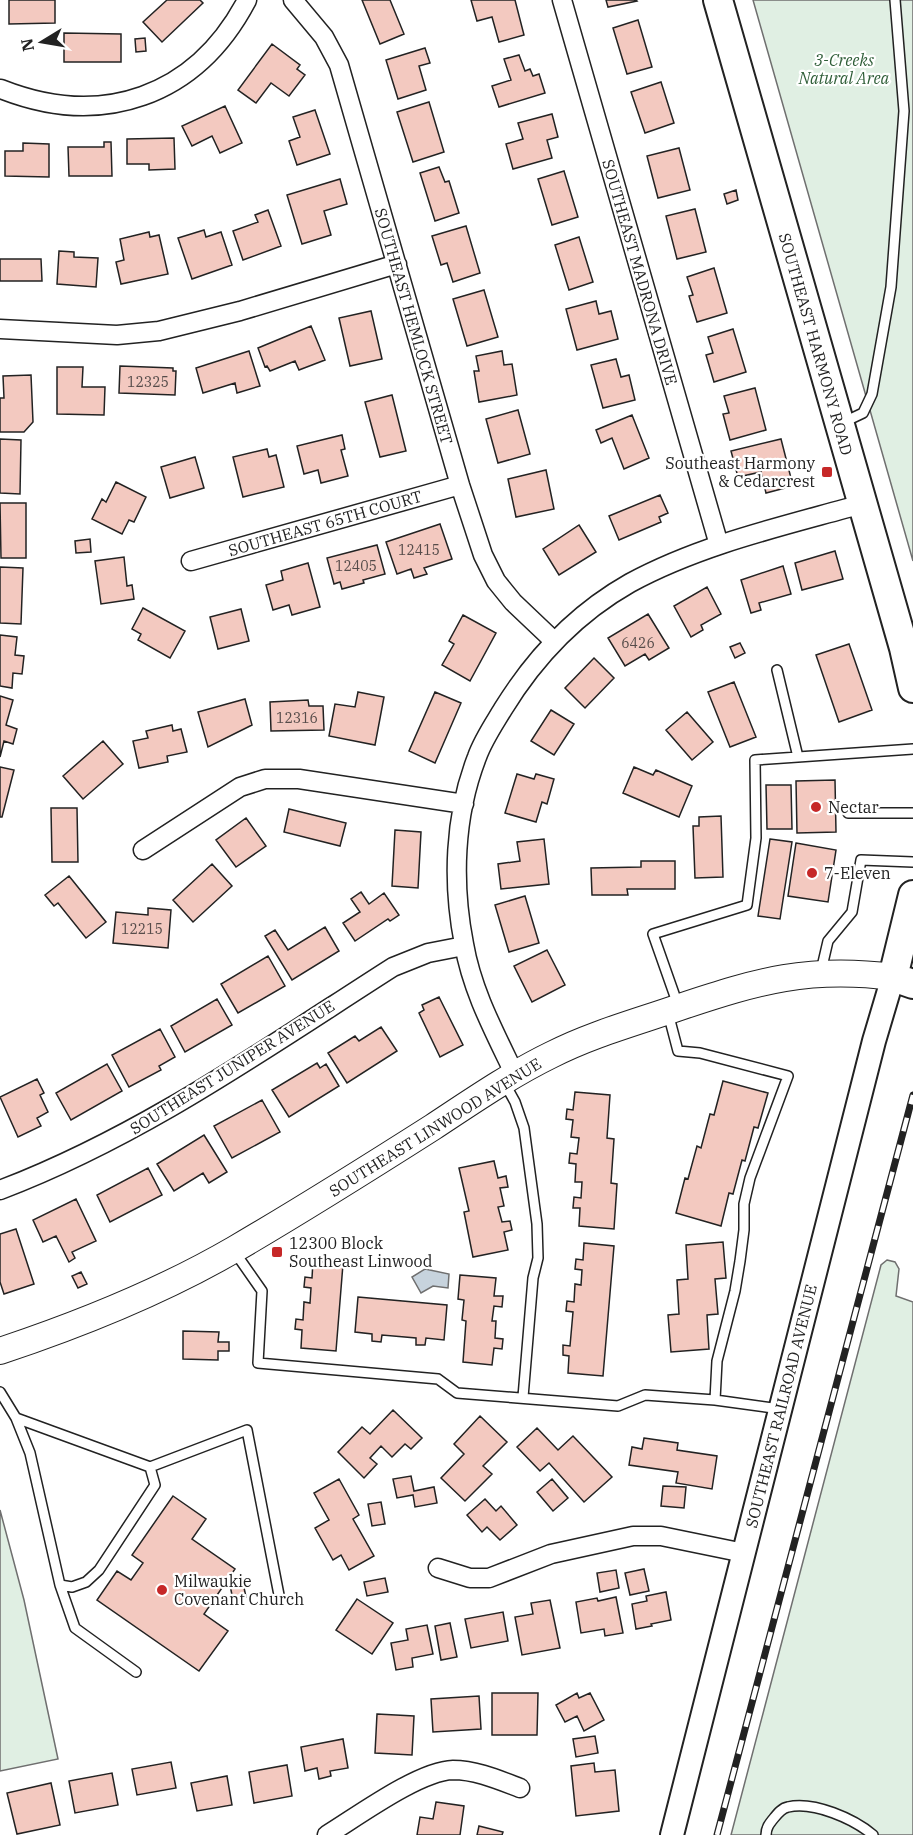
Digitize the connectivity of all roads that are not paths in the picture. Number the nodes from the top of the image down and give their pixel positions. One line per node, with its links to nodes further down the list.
1 (247, 0): 6 (street)
2 (294, 0): 7 (street, SOUTHEAST HEMLOCK STREET)
3 (562, 0): 12 (street, SOUTHEAST MADRONA DRIVE)
4 (718, 0): 9 (main road, SOUTHEAST HARMONY ROAD)
5 (895, 0): 9 (lane)
6 (1, 89)
7 (397, 264): 8 (street); 10 (street, SOUTHEAST HEMLOCK STREET)
8 (0, 329)
9 (839, 424): 11 (main road, SOUTHEAST HARMONY ROAD)
10 (460, 485): 13 (street, SOUTHEAST 65TH COURT); 14 (street, SOUTHEAST HEMLOCK STREET)
11 (862, 504): 12 (street); 16 (main road, SOUTHEAST HARMONY ROAD)
12 (719, 545): 14 (street)
13 (191, 561)
14 (554, 641): 19 (street)
15 (777, 670): 18 (lane)
16 (913, 688)
17 (913, 749): 18 (lane)
18 (798, 757): 28 (lane)
19 (464, 804): 22 (street); 25 (street)
20 (848, 813): 21 (lane)
21 (913, 813)
22 (143, 850)
23 (913, 862): 26 (lane)
24 (913, 895): 27 (main road)
25 (464, 946): 29 (street); 30 (street, SOUTHEAST JUNIPER AVENUE)
26 (820, 973): 27 (main road, SOUTHEAST LINWOOD AVENUE); 28 (main road, SOUTHEAST LINWOOD AVENUE)
27 (903, 981): 36 (street, SOUTHEAST RAILROAD AVENUE)
28 (673, 1010): 29 (main road, SOUTHEAST LINWOOD AVENUE); 35 (lane)
29 (509, 1078): 31 (main road, SOUTHEAST LINWOOD AVENUE); 34 (lane)
30 (0, 1190)
31 (233, 1250): 32 (main road, SOUTHEAST LINWOOD AVENUE); 34 (lane)
32 (0, 1351)
33 (0, 1392): 37 (lane)
34 (523, 1397): 35 (lane)
35 (715, 1400): 36 (lane)
36 (780, 1409): 39 (street, SOUTHEAST RAILROAD AVENUE)
37 (16, 1418): 38 (lane); 41 (lane)
38 (150, 1467): 41 (lane); 42 (lane)
39 (744, 1553): 40 (street); 46 (street, SOUTHEAST RAILROAD AVENUE)
40 (438, 1569)
41 (60, 1585): 43 (lane)
42 (279, 1595)
43 (136, 1672)
44 (520, 1788): 45 (street)
45 (327, 1835)
46 (672, 1835)
47 (765, 1835): 48 (lane)
48 (873, 1835)

